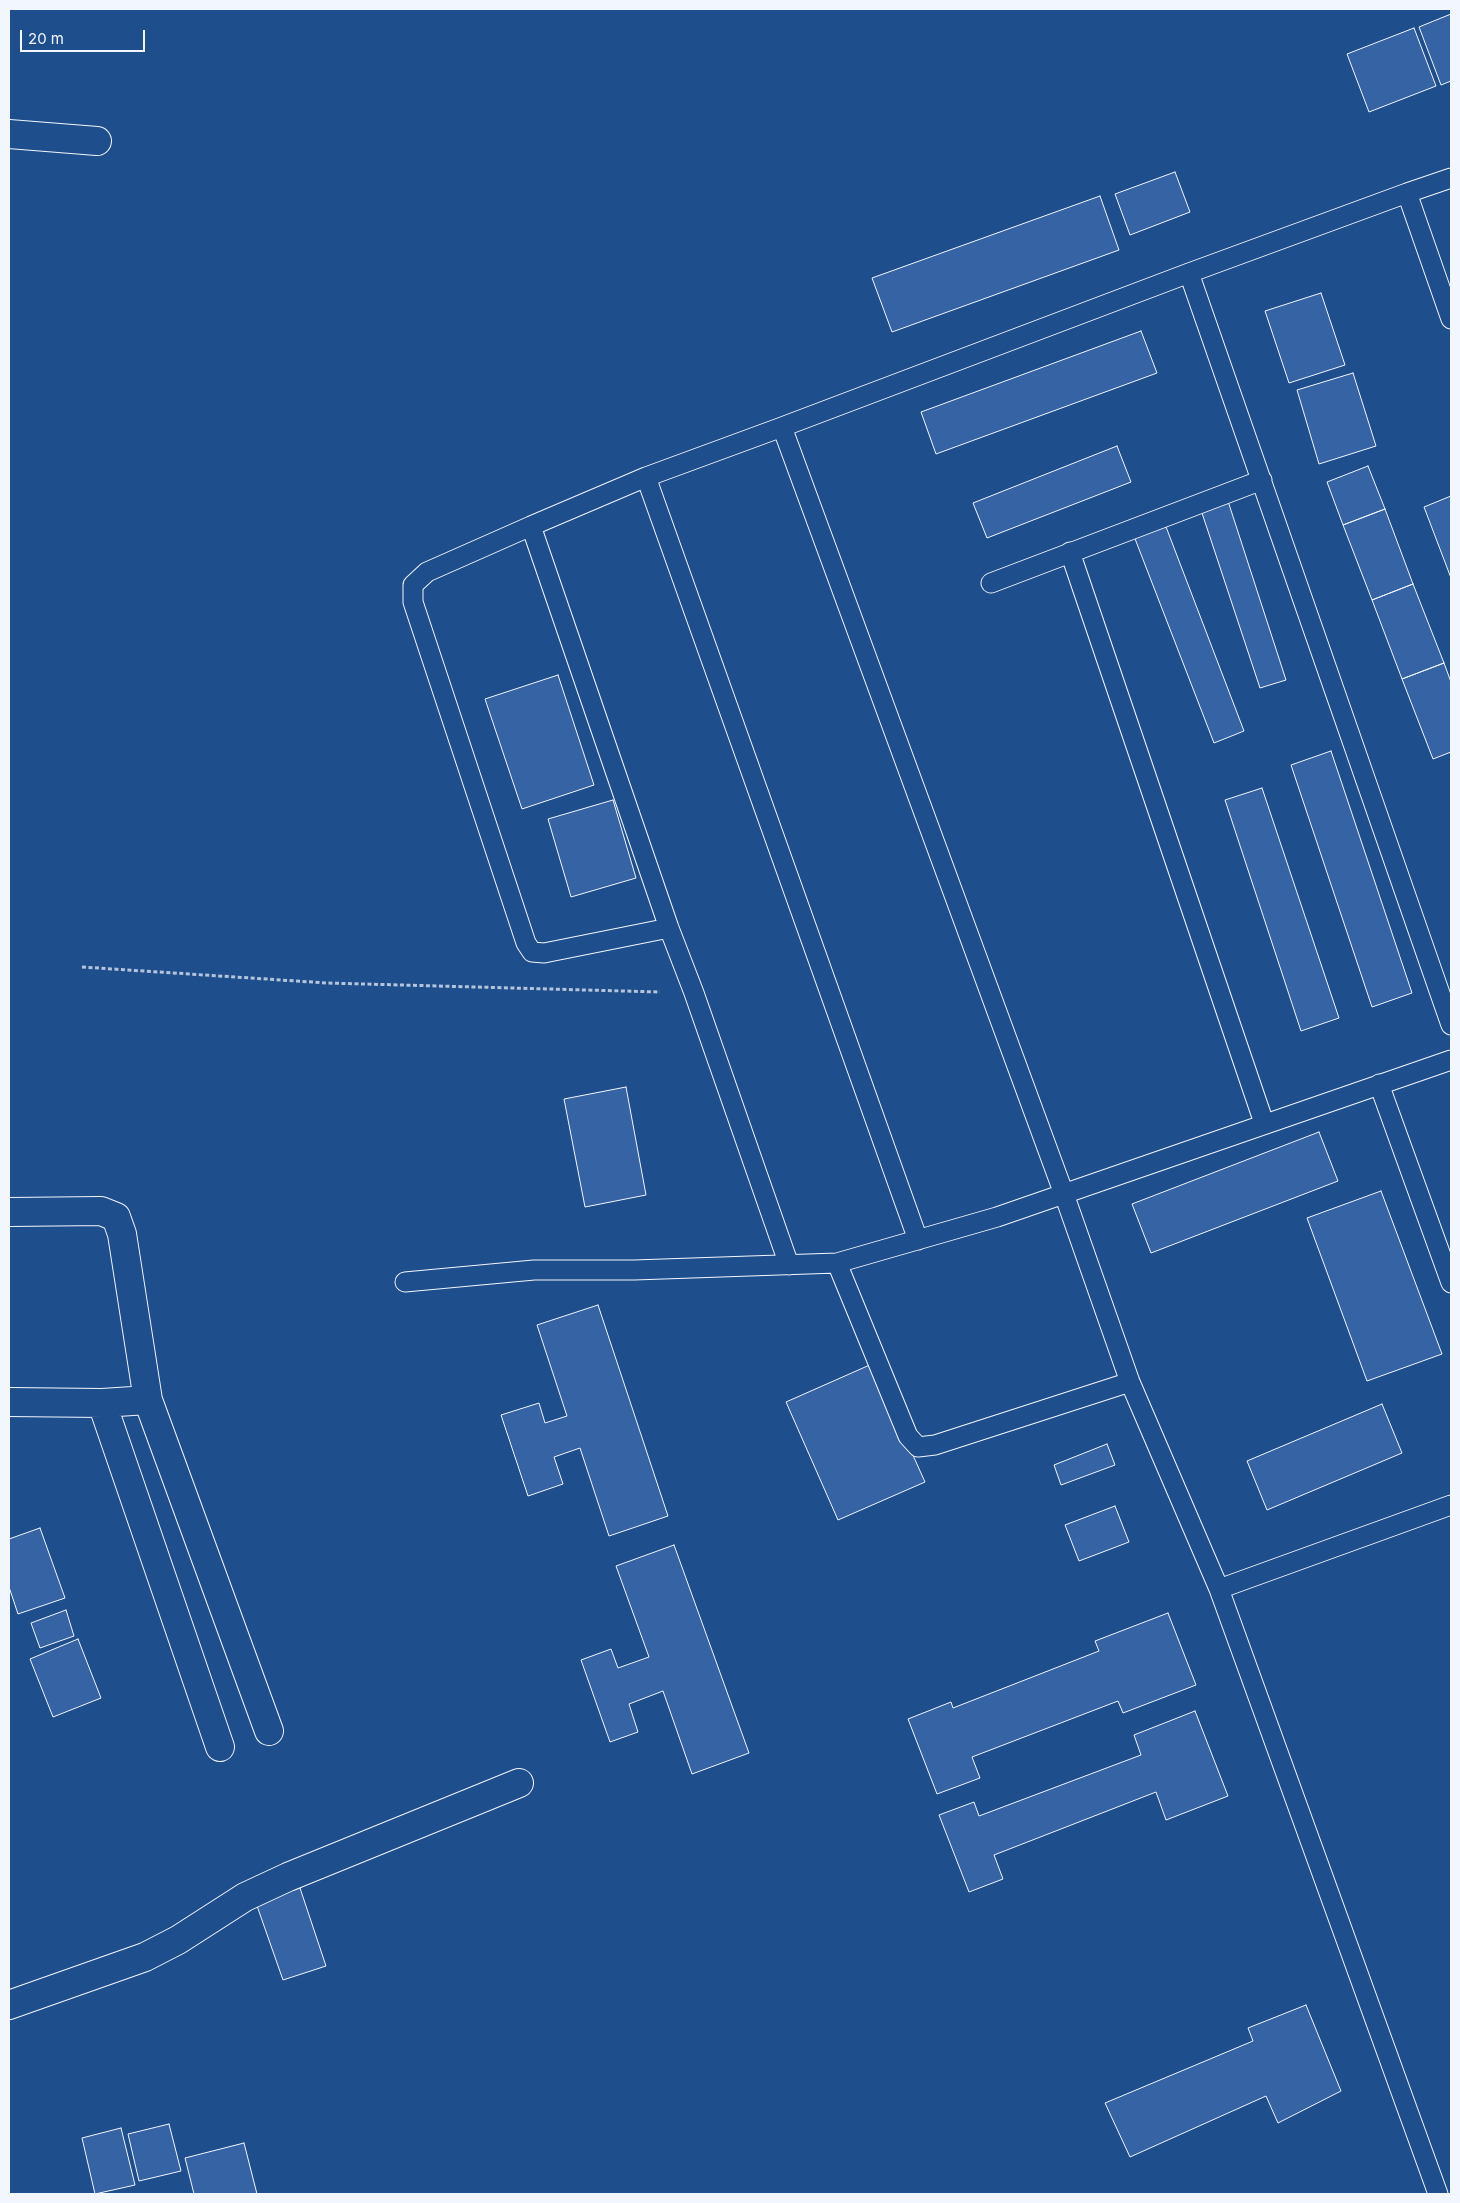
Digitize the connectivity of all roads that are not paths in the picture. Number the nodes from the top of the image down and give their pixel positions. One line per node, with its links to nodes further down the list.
1 (9, 134): 2 (street)
2 (97, 141)
3 (1451, 178): 4 (lane)
4 (1407, 194): 5 (lane); 6 (lane)
5 (1189, 273): 7 (lane); 9 (lane)
6 (1451, 319)
7 (782, 427): 8 (lane); 18 (lane)
8 (646, 477): 10 (lane); 20 (lane)
9 (1262, 480): 11 (lane); 14 (lane)
10 (531, 526): 13 (lane); 13 (lane)
11 (1070, 552): 12 (lane); 17 (lane)
12 (991, 583)
13 (669, 928): 22 (lane)
14 (1451, 1025)
15 (1451, 1060): 16 (lane)
16 (1379, 1084): 17 (lane); 24 (lane)
17 (1264, 1123): 18 (lane)
18 (1064, 1194): 20 (lane); 25 (lane)
19 (9, 1212): 26 (street)
20 (918, 1240): 21 (lane)
21 (837, 1263): 22 (lane); 25 (lane)
22 (790, 1265): 23 (lane)
23 (405, 1282)
24 (1451, 1283)
25 (1130, 1382): 30 (lane)
26 (148, 1400): 28 (street); 31 (street)
27 (9, 1402): 28 (street)
28 (102, 1403): 32 (street)
29 (1451, 1505): 30 (lane)
30 (1219, 1589): 35 (lane)
31 (269, 1731)
32 (220, 1746)
33 (519, 1783): 34 (street)
34 (9, 2005)
35 (1438, 2194)

